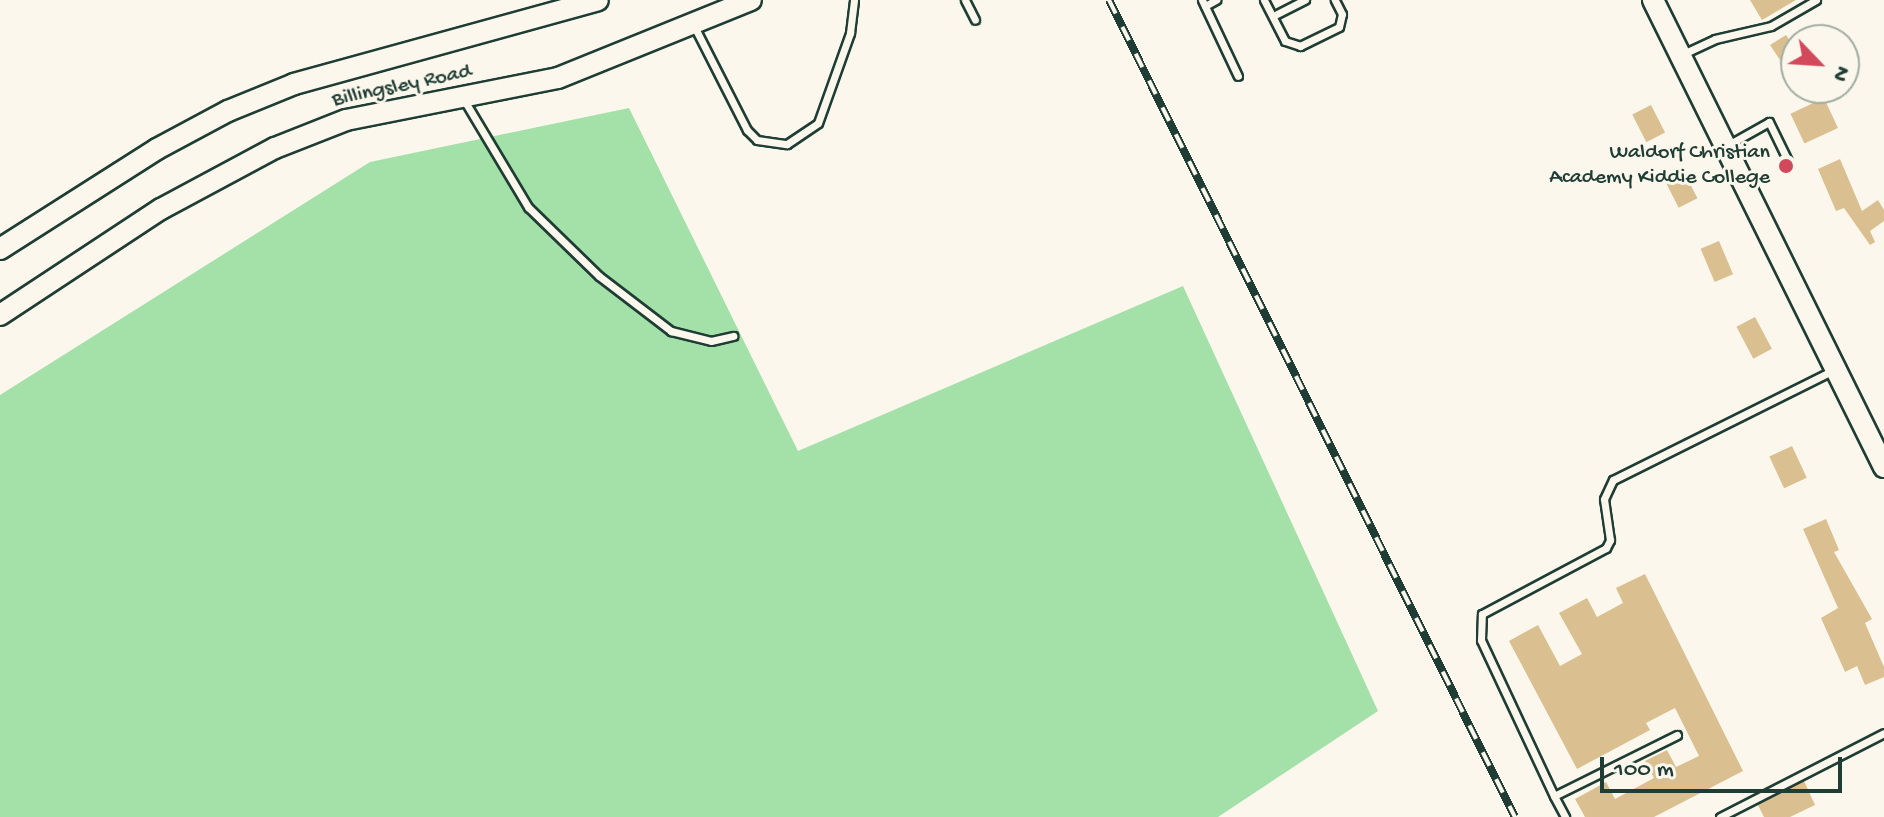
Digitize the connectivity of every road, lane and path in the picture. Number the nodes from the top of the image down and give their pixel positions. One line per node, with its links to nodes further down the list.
1 (598, 0): 20 (main road, Billingsley Road)
2 (751, 0): 14 (main road, Billingsley Road)
3 (854, 0): 14 (lane)
4 (965, 0): 13 (lane)
5 (1216, 0): 11 (lane)
6 (1264, 0): 12 (lane)
7 (1305, 0): 12 (lane)
8 (1335, 0): 12 (lane)
9 (1653, 0): 15 (main road)
10 (1816, 0): 15 (lane)
11 (1203, 3): 16 (lane)
12 (1273, 16)
13 (975, 20)
14 (694, 26): 17 (main road, Billingsley Road)
15 (1681, 55): 18 (main road)
16 (1238, 76)
17 (463, 98): 21 (main road, Billingsley Road); 22 (lane)
18 (1726, 146): 19 (lane); 23 (main road)
19 (1788, 161)
20 (0, 249)
21 (0, 315)
22 (733, 336)
23 (1836, 369): 24 (main road); 27 (lane)
24 (1884, 467)
25 (1884, 733): 29 (lane)
26 (1677, 735): 27 (lane)
27 (1554, 796): 28 (lane)
28 (1565, 817)
29 (1720, 817)

